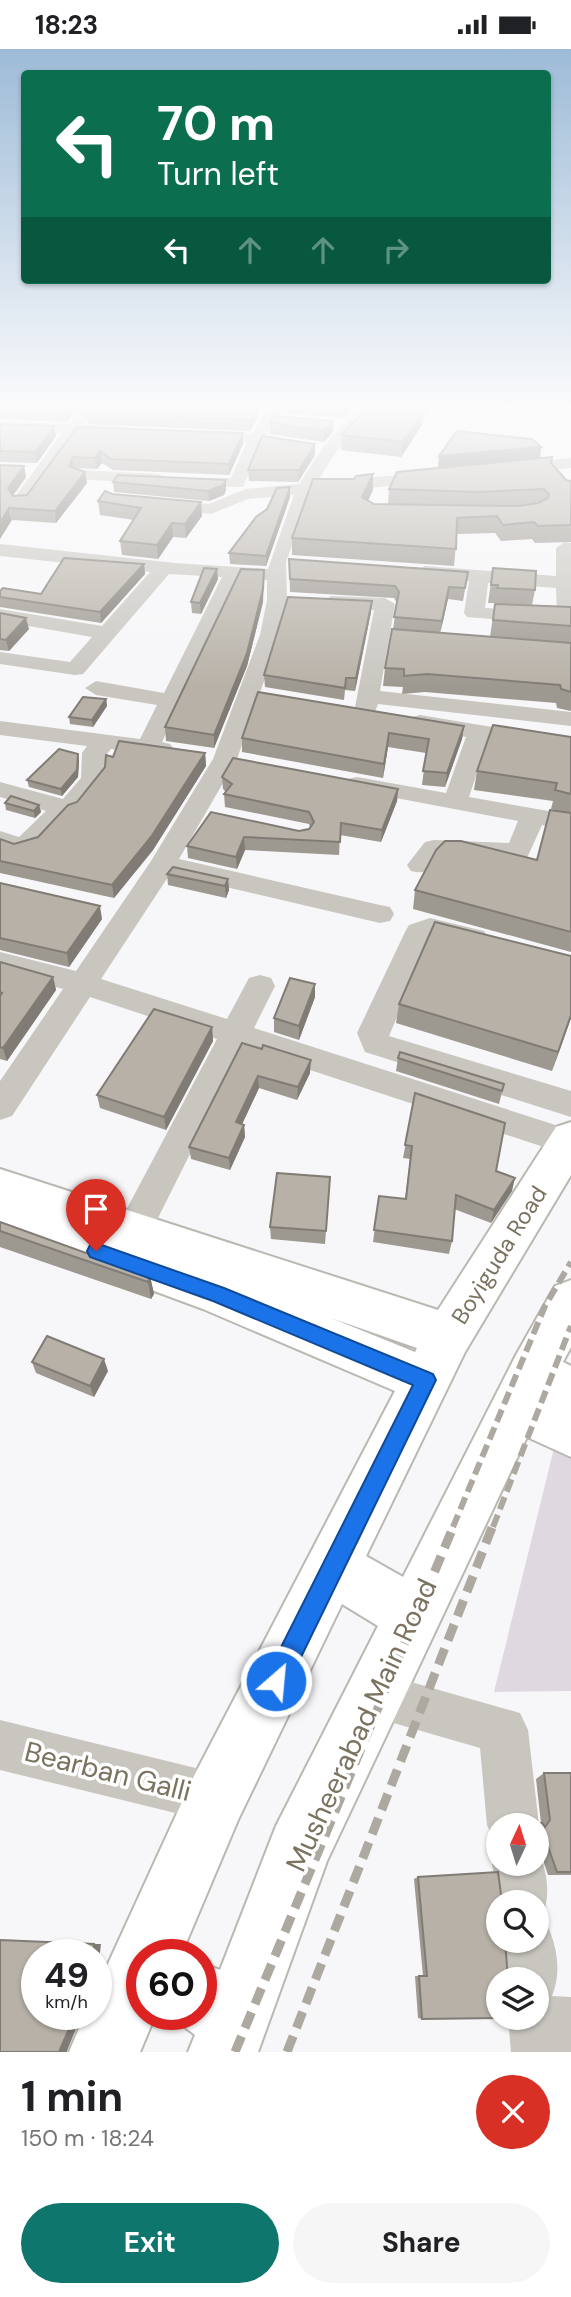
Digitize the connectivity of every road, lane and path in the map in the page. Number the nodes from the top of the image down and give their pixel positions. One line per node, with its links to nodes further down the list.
1 (229, 501): 4 (street)
2 (301, 501): 9 (street)
3 (142, 503): 4 (street)
4 (211, 509): 6 (street)
5 (38, 531): 8 (street)
6 (197, 531)
7 (571, 549): 14 (street)
8 (7, 552): 10 (street)
9 (281, 566): 12 (street); 15 (street)
10 (164, 568): 12 (street); 18 (street)
11 (402, 570): 13 (street)
12 (234, 572): 25 (street)
13 (479, 576): 14 (street); 14 (street)
14 (567, 583)
15 (277, 600): 19 (street); 23 (street)
16 (8, 616): 17 (street); 18 (street)
17 (0, 633)
18 (107, 633): 21 (street)
19 (379, 637): 20 (street); 26 (street)
20 (406, 640)
21 (0, 658)
22 (96, 688): 25 (street)
23 (249, 694): 24 (street); 34 (street)
24 (275, 698)
25 (172, 701): 32 (street)
26 (367, 704): 27 (street); 28 (street); 30 (street)
27 (339, 708)
28 (571, 719)
29 (0, 728): 31 (street)
30 (479, 732): 33 (street); 38 (street)
31 (106, 741): 32 (street); 39 (street)
32 (148, 747): 34 (street)
33 (571, 747)
34 (225, 759): 35 (street); 40 (street)
35 (252, 764)
36 (333, 779): 38 (street)
37 (9, 792): 39 (street); 41 (street)
38 (455, 802): 43 (street)
39 (63, 808): 45 (street)
40 (193, 810): 42 (street); 46 (street)
41 (0, 813)
42 (219, 816)
43 (533, 816): 44 (street); 47 (street)
44 (571, 823)
45 (0, 839)
46 (163, 864): 48 (street); 51 (street)
47 (420, 865)
48 (380, 914)
49 (495, 944): 55 (street)
50 (0, 962): 51 (street)
51 (81, 983): 53 (street); 54 (street)
52 (260, 986): 53 (street)
53 (237, 1034): 55 (street); 58 (street)
54 (0, 1107)
55 (570, 1129): 60 (main road, Boyiguda Road)
56 (0, 1187): 58 (main road)
57 (0, 1215): 60 (main road)
58 (133, 1231): 60 (main road)
59 (571, 1301): 61 (main road)
60 (437, 1358): 63 (main road)
61 (540, 1390): 62 (main road); 64 (main road, Musheerabad Main Road)
62 (571, 1432)
63 (333, 1568): 64 (main road); 67 (main road)
64 (412, 1614): 65 (main road, Musheerabad Main Road)
65 (376, 1696): 68 (street); 71 (main road, Musheerabad Main Road)
66 (0, 1745): 67 (street, Bearban Galli)
67 (216, 1798): 69 (main road)
68 (512, 1813)
69 (154, 1939)
70 (126, 2003): 72 (main road)
71 (220, 2024)
72 (104, 2052)

